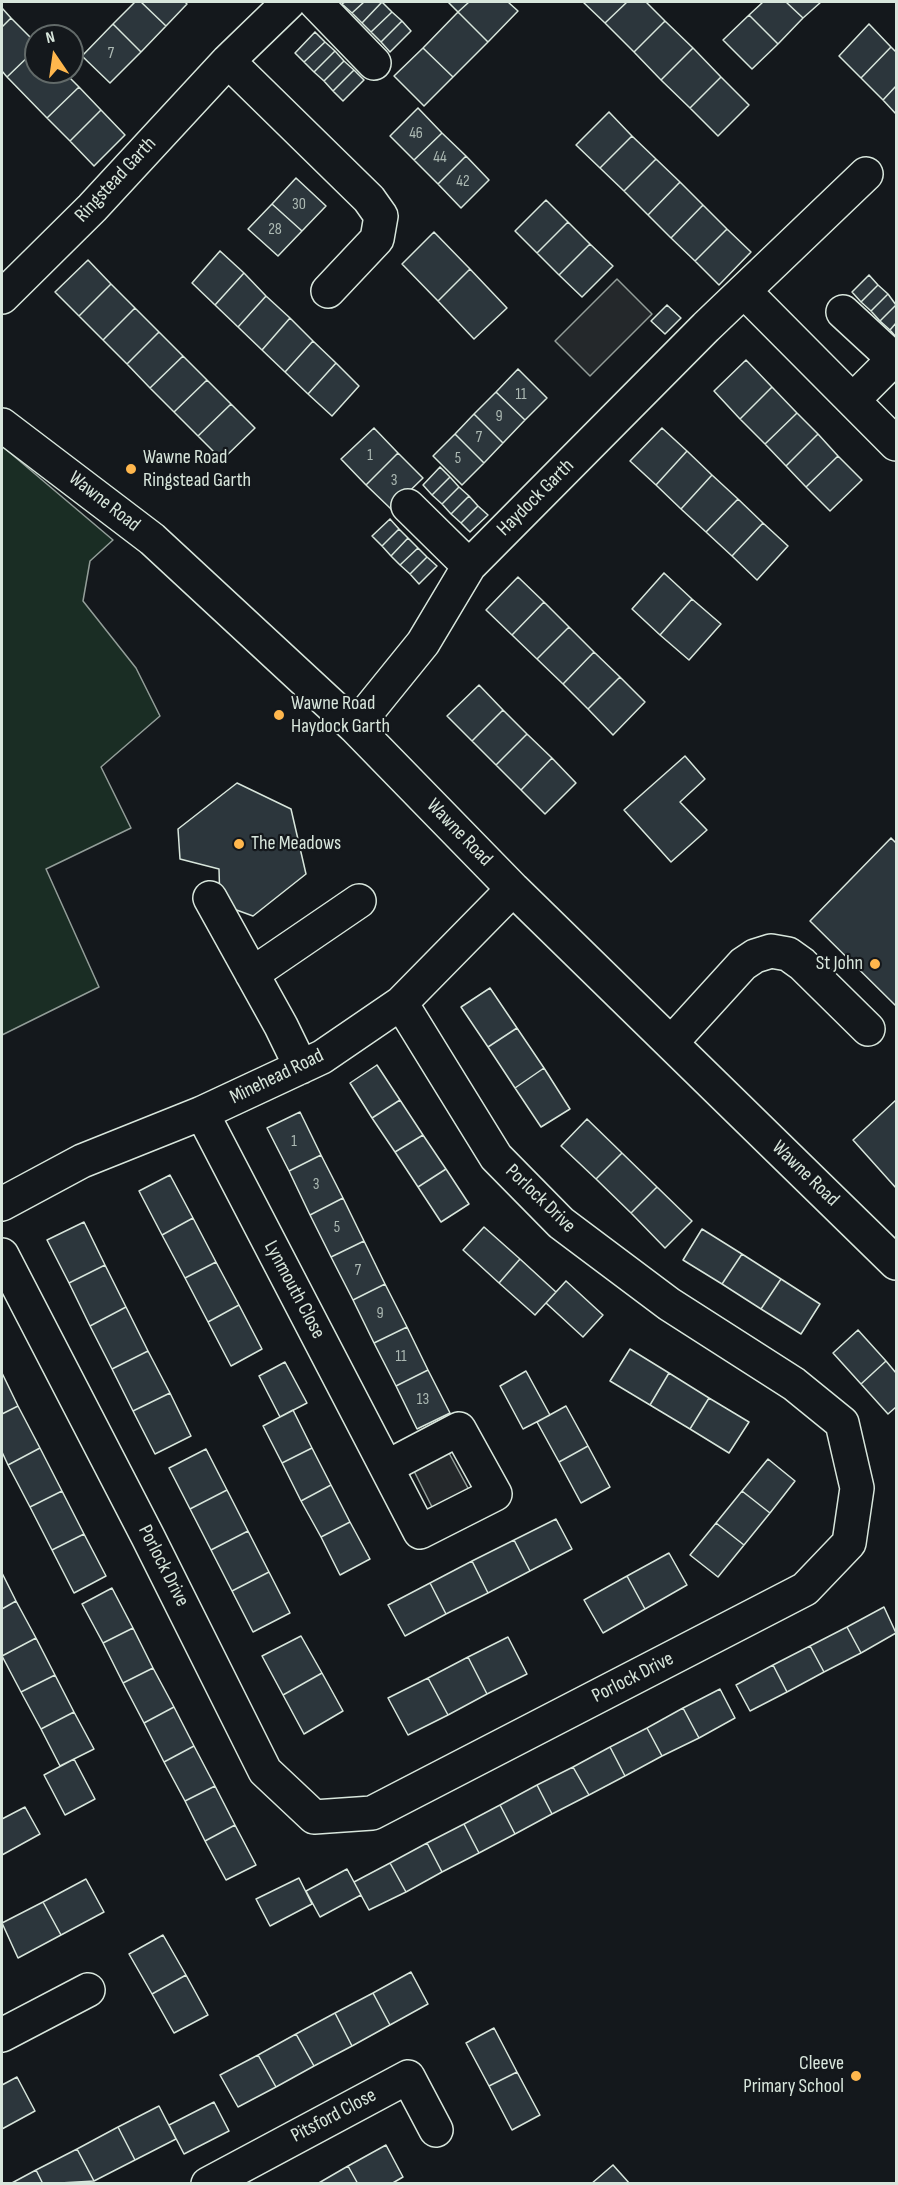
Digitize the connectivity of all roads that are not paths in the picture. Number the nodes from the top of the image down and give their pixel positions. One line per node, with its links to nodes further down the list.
1 (289, 2): 3 (street, Ringstead Garth)
2 (315, 2): 4 (street)
3 (228, 61): 6 (street); 8 (street, Ringstead Garth)
4 (374, 63)
5 (866, 174): 7 (street, Haydock Garth)
6 (328, 291)
7 (744, 291): 11 (street); 15 (street, Haydock Garth)
8 (2, 297)
9 (843, 312): 10 (street)
10 (895, 360): 11 (street)
11 (853, 400): 13 (street)
12 (2, 425): 16 (street, Wawne Road)
13 (897, 444)
14 (408, 506): 15 (street)
15 (470, 566): 16 (street, Haydock Garth)
16 (355, 727): 17 (street, Wawne Road)
17 (513, 889): 21 (street, Minehead Road); 23 (street, Wawne Road)
18 (210, 898): 20 (street)
19 (359, 902): 20 (street)
20 (252, 974): 24 (street)
21 (400, 1003): 24 (street, Minehead Road); 27 (street, Porlock Drive)
22 (868, 1029): 23 (street)
23 (671, 1042): 28 (street, Wawne Road)
24 (301, 1067): 25 (street, Minehead Road)
25 (202, 1113): 26 (street, Minehead Road); 29 (street, Lynmouth Close)
26 (2, 1204)
27 (2, 1255)
28 (897, 1263)
29 (387, 1467)
30 (88, 1990): 31 (street)
31 (2, 2035)
32 (436, 2130): 33 (street, Pitsford Close)
33 (208, 2184)

